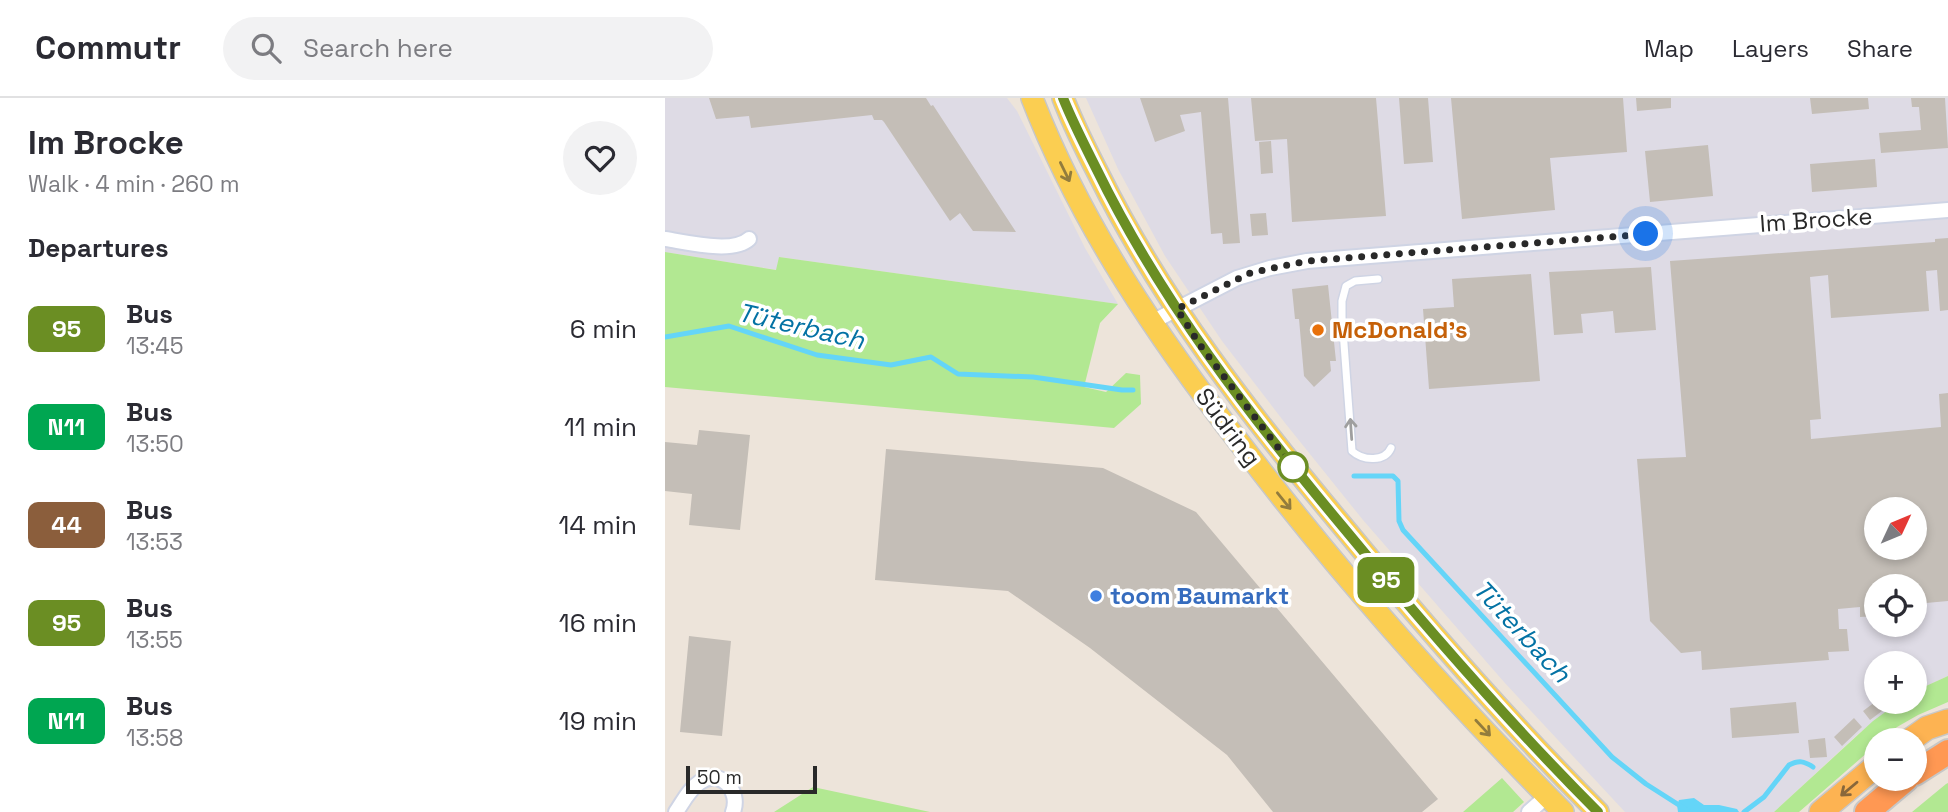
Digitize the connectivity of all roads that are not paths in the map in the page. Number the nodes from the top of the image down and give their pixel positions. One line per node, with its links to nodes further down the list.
1 (1063, 98): 7 (main road, Südring)
2 (1033, 102): 8 (main road, Südring, one-way to 8)
3 (1948, 210): 7 (street, Im Brocke)
4 (665, 239): 5 (street)
5 (749, 239)
6 (1378, 279): 9 (lane, one-way to 6)
7 (1177, 309): 8 (street, Im Brocke); 21 (main road, Südring)
8 (1152, 322): 16 (main road, Südring, one-way to 16)
9 (1391, 448)
10 (1948, 721): 11 (highway)
11 (1927, 728)
12 (1948, 752): 13 (highway)
13 (1927, 765)
14 (1864, 776): 22 (highway, one-way to 22)
15 (1892, 791): 23 (highway)
16 (1547, 796): 19 (street); 20 (main road, Südring)
17 (675, 812): 18 (street)
18 (733, 812)
19 (1529, 812)
20 (1563, 812)
21 (1598, 812)
22 (1821, 812)
23 (1867, 812)

